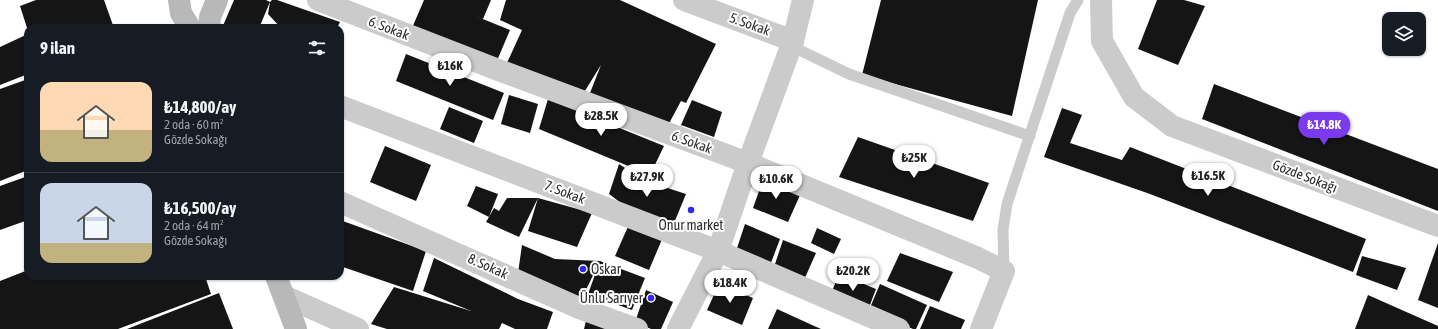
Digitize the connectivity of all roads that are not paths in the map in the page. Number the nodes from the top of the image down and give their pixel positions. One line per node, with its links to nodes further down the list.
1 (178, 0): 8 (street)
2 (217, 0): 9 (street)
3 (318, 0): 13 (street, 6. Sokak)
4 (684, 0): 10 (street, 5. Sokak)
5 (803, 0): 10 (street)
6 (1078, 0): 12 (lane)
7 (1101, 0): 15 (street, Gözde Sokağı)
8 (188, 24)
9 (209, 24)
10 (792, 43): 12 (lane); 13 (street)
11 (344, 108): 16 (street, 7. Sokak)
12 (1030, 136): 17 (lane)
13 (748, 163): 16 (street); 17 (street, 6. Sokak)
14 (344, 204): 21 (street, 8. Sokak)
15 (1438, 226)
16 (718, 251): 22 (street); 23 (street, 7. Sokak)
17 (1004, 271): 24 (street)
18 (280, 286): 19 (street); 20 (street)
19 (296, 329)
20 (358, 329)
21 (637, 329)
22 (678, 329)
23 (899, 329)
24 (980, 329)

